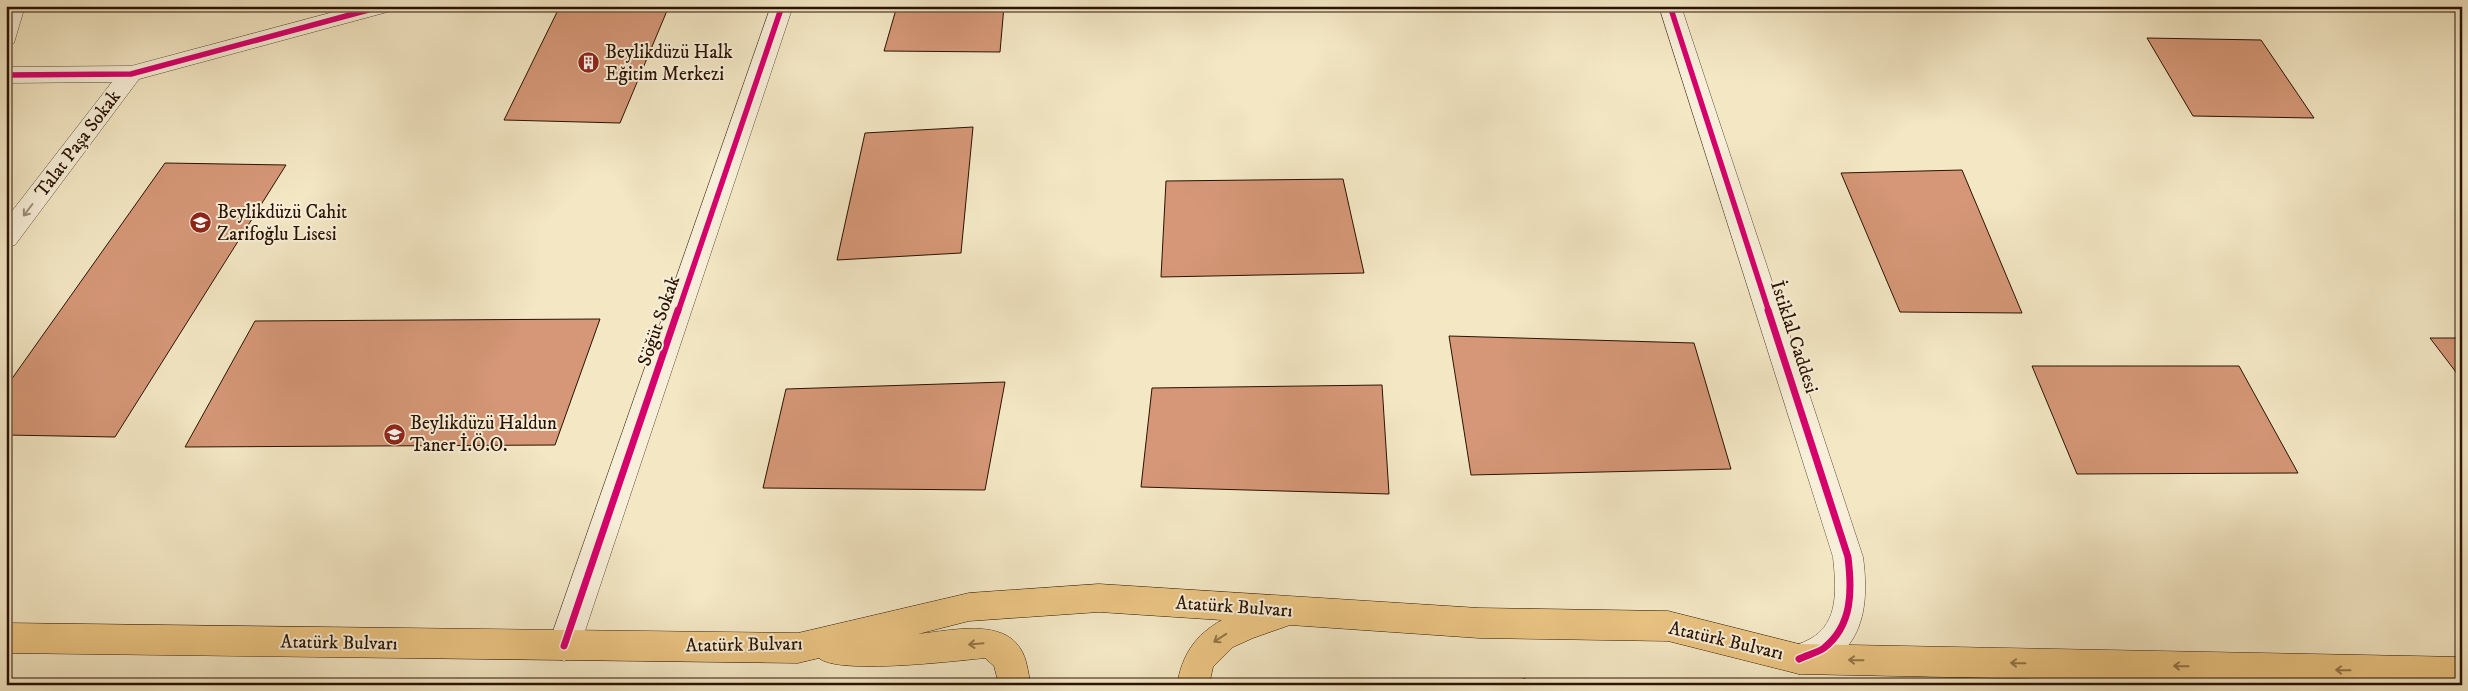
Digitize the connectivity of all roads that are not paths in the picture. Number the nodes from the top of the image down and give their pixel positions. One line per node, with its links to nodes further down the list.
1 (14, 6): 5 (street)
2 (383, 6): 6 (street)
3 (782, 6): 11 (street, Söğüt Sokak)
4 (1670, 6): 13 (street, İstiklal Caddesi)
5 (6, 38)
6 (131, 74): 7 (street); 8 (street, Talat Paşa Sokak, one-way to 8)
7 (6, 75)
8 (6, 238)
9 (1299, 611): 12 (main road, Atatürk Bulvarı); 13 (main road, Atatürk Bulvarı); 16 (main road, one-way to 16)
10 (6, 638): 11 (main road, Atatürk Bulvarı)
11 (564, 646): 12 (main road, Atatürk Bulvarı)
12 (798, 648): 15 (main road, one-way to 12)
13 (1799, 659): 14 (main road, Atatürk Bulvarı, one-way to 13)
14 (2462, 672)
15 (1015, 685)
16 (1193, 685)

